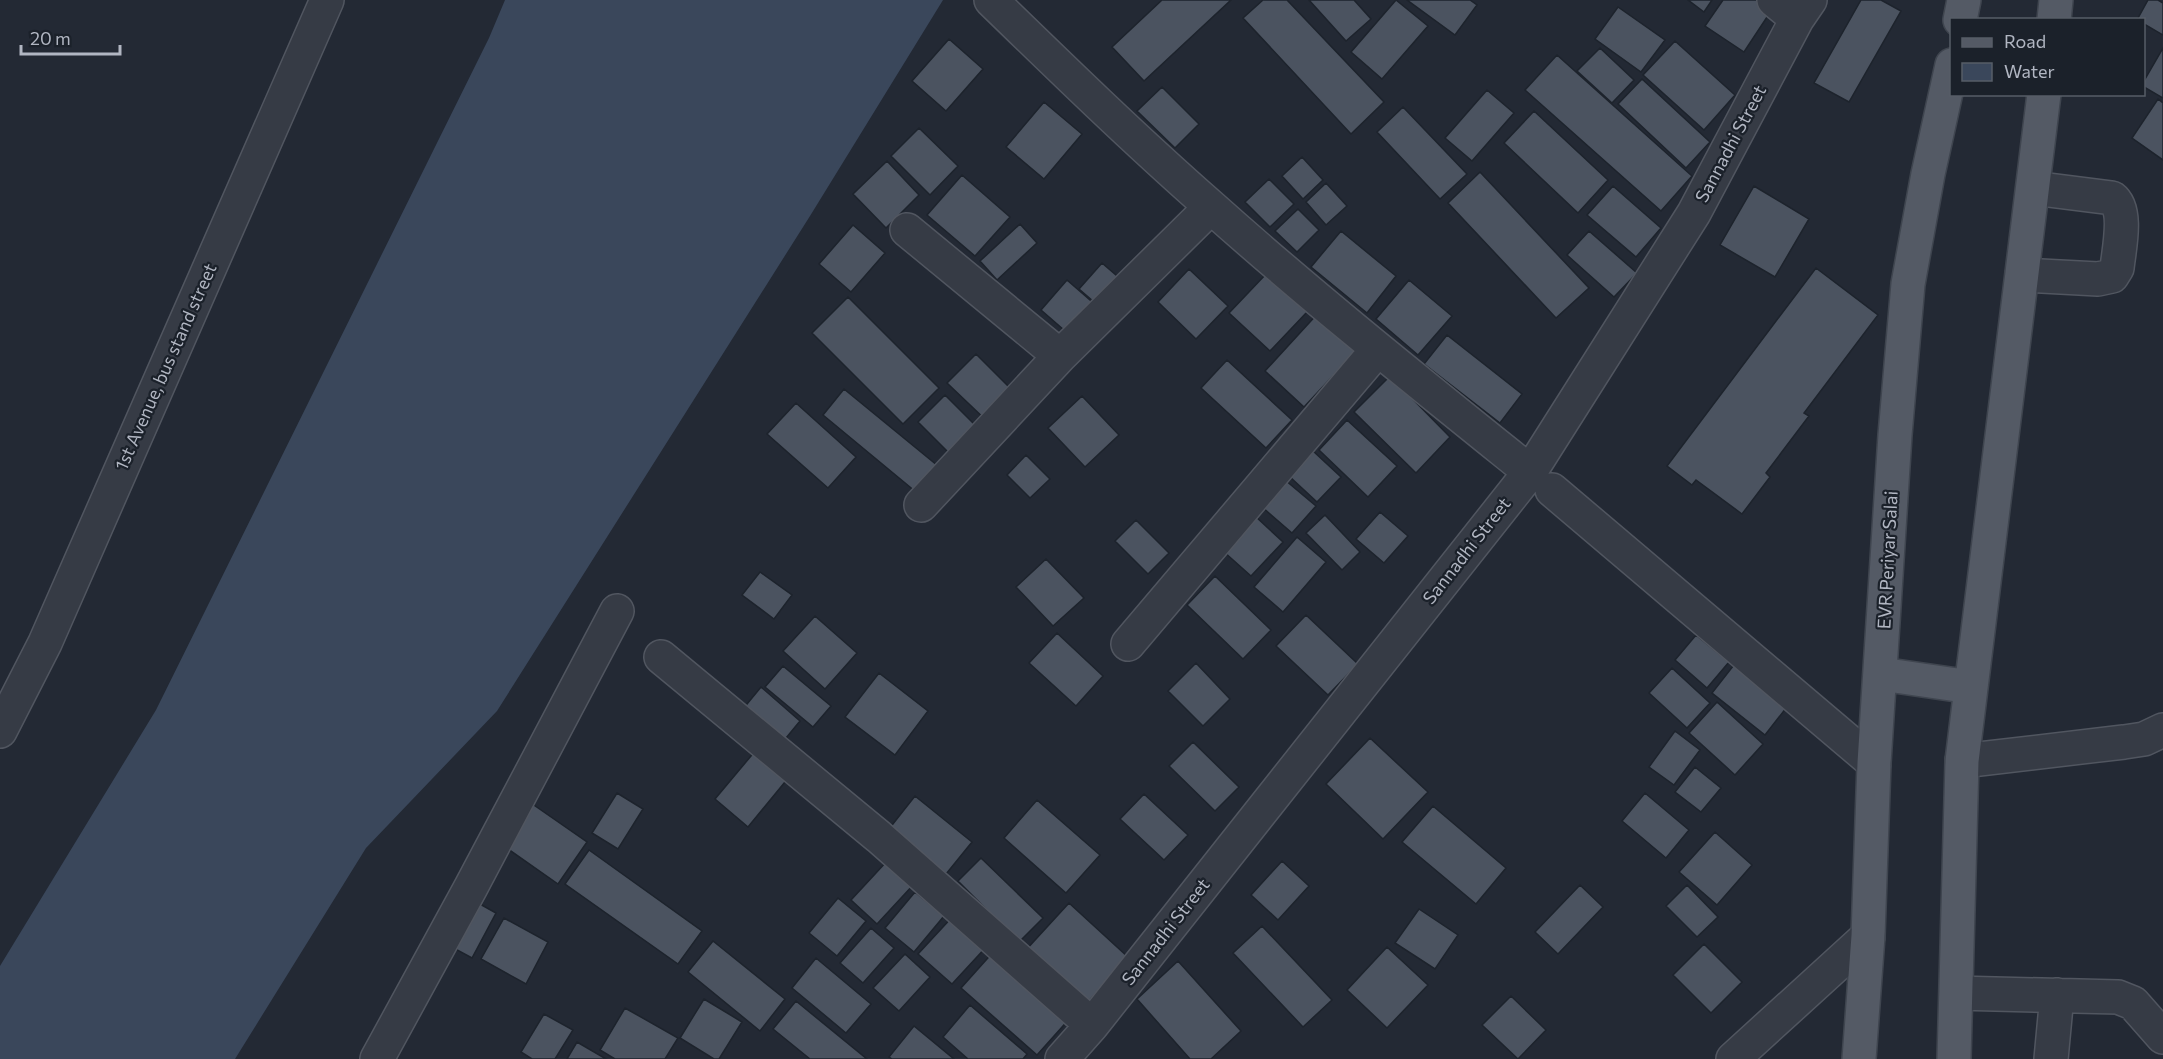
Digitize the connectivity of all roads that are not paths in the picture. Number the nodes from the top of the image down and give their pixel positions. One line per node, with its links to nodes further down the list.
1 (327, 0): 24 (street, 1st Avenue, bus stand street)
2 (991, 0): 11 (street)
3 (1964, 0): 6 (main road)
4 (2056, 0): 7 (main road)
5 (1794, 6): 16 (street, Sannadhi Street)
6 (1960, 18)
7 (2054, 18)
8 (1950, 74): 21 (main road, EVR Periyar Salai)
9 (2044, 96): 10 (main road)
10 (2033, 188): 13 (main road); 13 (street)
11 (1211, 207): 14 (street); 15 (street)
12 (907, 230): 15 (street)
13 (2022, 275): 22 (main road)
14 (1378, 350): 16 (street); 19 (street)
15 (1060, 356): 17 (street)
16 (1541, 481): 26 (street); 30 (street, Sannadhi Street)
17 (921, 505)
18 (617, 610): 32 (street)
19 (1128, 644)
20 (661, 657): 30 (street)
21 (1881, 674): 22 (main road); 26 (main road, EVR Periyar Salai)
22 (1971, 687): 25 (main road)
23 (2163, 730): 25 (street)
24 (0, 731)
25 (1962, 761): 28 (main road)
26 (1874, 763): 27 (main road, EVR Periyar Salai)
27 (1868, 936): 34 (street); 35 (main road, EVR Periyar Salai)
28 (1956, 993): 29 (street); 36 (main road)
29 (2056, 995): 31 (street); 37 (street)
30 (1092, 1025): 33 (street, Sannadhi Street)
31 (2163, 1037)
32 (377, 1059)
33 (1062, 1059)
34 (1733, 1059)
35 (1859, 1059)
36 (1954, 1059)
37 (2051, 1059)

